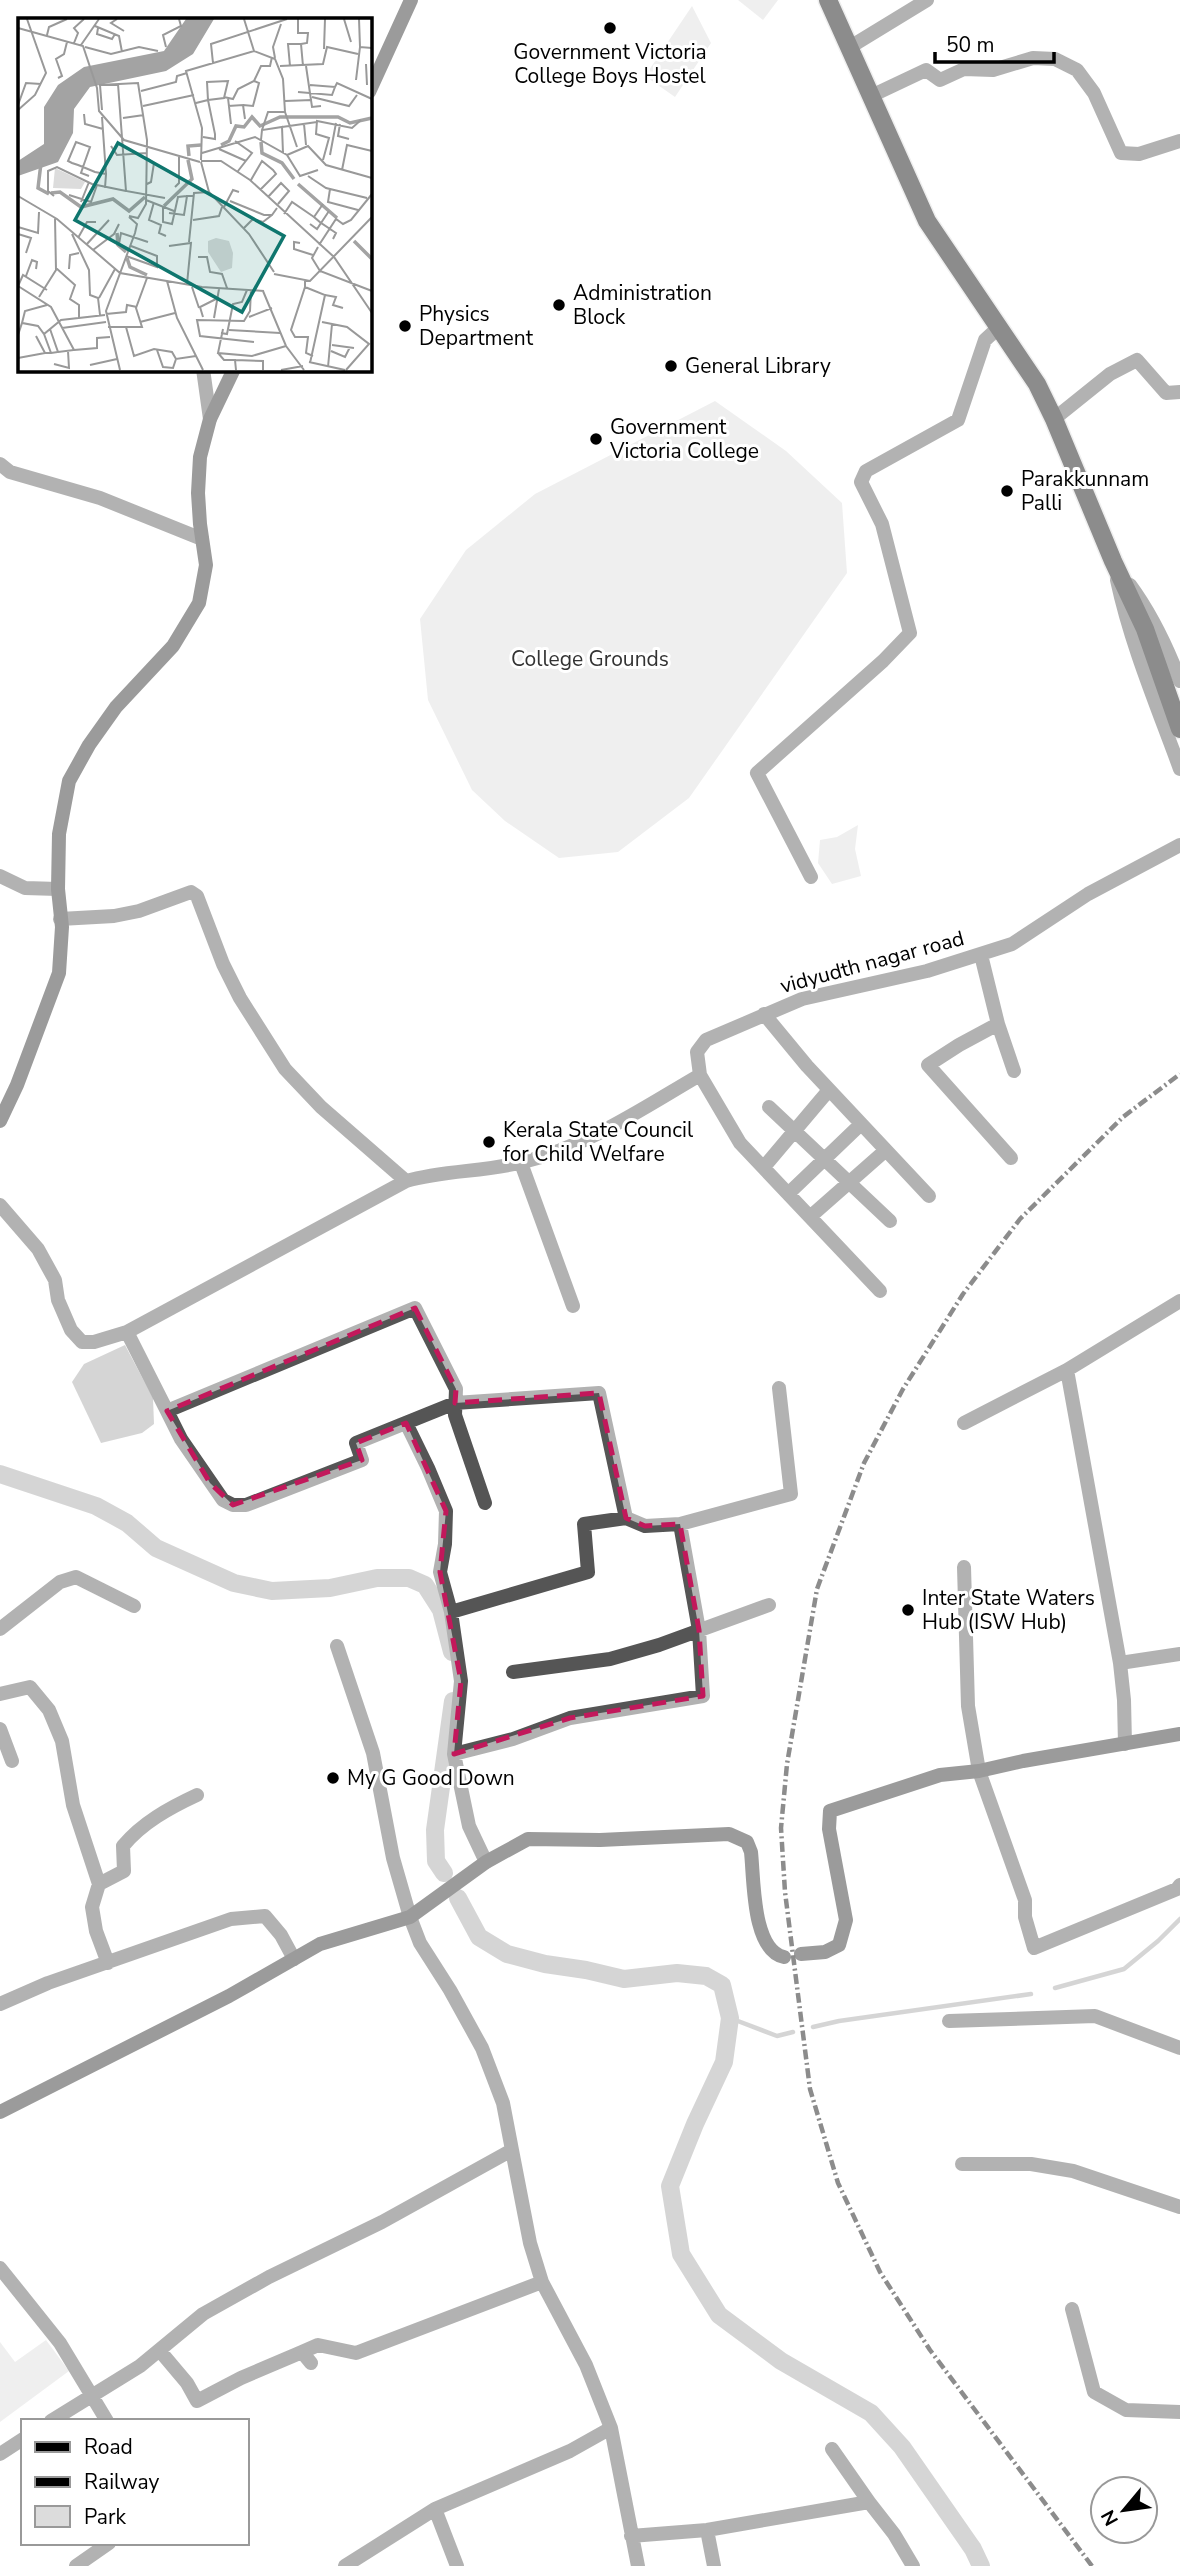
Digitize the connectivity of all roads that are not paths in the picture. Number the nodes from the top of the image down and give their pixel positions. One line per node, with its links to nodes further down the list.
1 (411, 0): 5 (street)
2 (828, 0): 4 (main road)
3 (927, 0): 4 (street)
4 (850, 47): 6 (main road)
5 (371, 88)
6 (871, 96): 7 (street); 8 (main road)
7 (1180, 141)
8 (998, 328): 12 (main road); 22 (street)
9 (203, 371): 13 (street)
10 (232, 371): 13 (street)
11 (1180, 392): 12 (street)
12 (1054, 418): 16 (main road)
13 (210, 419): 15 (street)
14 (0, 464): 15 (street)
15 (202, 539): 23 (street)
16 (1113, 561): 17 (street); 18 (main road); 19 (street)
17 (1180, 681)
18 (1180, 729)
19 (1180, 769)
20 (1180, 845): 25 (street, vidyudth nagar road)
21 (0, 876): 23 (street)
22 (811, 877)
23 (58, 889): 24 (street)
24 (60, 919): 32 (street); 40 (street)
25 (981, 955): 26 (street, vidyudth nagar road); 27 (street)
26 (764, 1014): 29 (street, vidyudth nagar road); 30 (street)
27 (999, 1024): 28 (street); 36 (street)
28 (1014, 1071)
29 (700, 1075): 38 (street); 39 (street)
30 (829, 1090): 33 (street); 34 (street)
31 (769, 1107): 34 (street)
32 (0, 1121)
33 (861, 1124): 35 (street); 37 (street)
34 (794, 1130): 37 (street); 39 (street)
35 (886, 1150): 41 (street); 43 (street)
36 (1011, 1158)
37 (825, 1159): 41 (street); 42 (street)
38 (521, 1163): 40 (street); 49 (street)
39 (764, 1167): 42 (street)
40 (406, 1181): 50 (street)
41 (849, 1182): 45 (street); 46 (street)
42 (789, 1193): 45 (street)
43 (929, 1196)
44 (0, 1205): 50 (street)
45 (811, 1216): 47 (street)
46 (891, 1221)
47 (880, 1291)
48 (1180, 1301): 51 (street)
49 (573, 1306)
50 (127, 1332): 54 (street)
51 (1067, 1370): 56 (street); 68 (street)
52 (779, 1388): 59 (street)
53 (455, 1403): 54 (street); 55 (street); 57 (street); 58 (street)
54 (167, 1411): 55 (street)
55 (405, 1423): 63 (street)
56 (964, 1423)
57 (485, 1503)
58 (626, 1518): 59 (street); 63 (street)
59 (680, 1524): 65 (street)
60 (964, 1567): 76 (street)
61 (769, 1605): 65 (street)
62 (134, 1606): 64 (street)
63 (451, 1612): 74 (street)
64 (0, 1629)
65 (699, 1630): 69 (street); 74 (street)
66 (337, 1646): 81 (street)
67 (1180, 1654): 68 (street)
68 (1120, 1663): 73 (street)
69 (513, 1672)
70 (0, 1694): 79 (street)
71 (0, 1729): 75 (street)
72 (1180, 1734): 73 (street)
73 (1125, 1744): 76 (street)
74 (454, 1754): 78 (street)
75 (12, 1761)
76 (979, 1771): 80 (street); 82 (street)
77 (197, 1795): 79 (street)
78 (486, 1862): 81 (street); 83 (street)
79 (99, 1884): 85 (street)
80 (1180, 1885)
81 (410, 1917): 84 (street); 90 (street)
82 (801, 1954)
83 (783, 1957)
84 (294, 1959): 85 (street); 89 (street)
85 (108, 1963): 86 (street)
86 (0, 2004)
87 (949, 2021): 88 (street)
88 (1180, 2049)
89 (0, 2112)
90 (512, 2150): 94 (street); 96 (street)
91 (962, 2164): 92 (street)
92 (1180, 2207)
93 (0, 2268): 97 (street)
94 (542, 2282): 96 (street); 101 (street)
95 (1072, 2309): 98 (street)
96 (160, 2351): 97 (street)
97 (92, 2395): 99 (street); 100 (street)
98 (1180, 2412)
99 (54, 2419)
100 (106, 2419)
101 (611, 2428): 106 (street); 108 (street)
102 (21, 2440): 104 (street)
103 (832, 2449): 105 (street)
104 (0, 2454)
105 (869, 2502): 107 (street); 115 (street)
106 (435, 2509): 111 (street); 112 (street)
107 (707, 2530): 108 (street); 114 (street)
108 (631, 2536): 113 (street)
109 (106, 2545): 110 (street)
110 (76, 2566)
111 (345, 2566)
112 (457, 2566)
113 (638, 2566)
114 (714, 2566)
115 (913, 2566)

